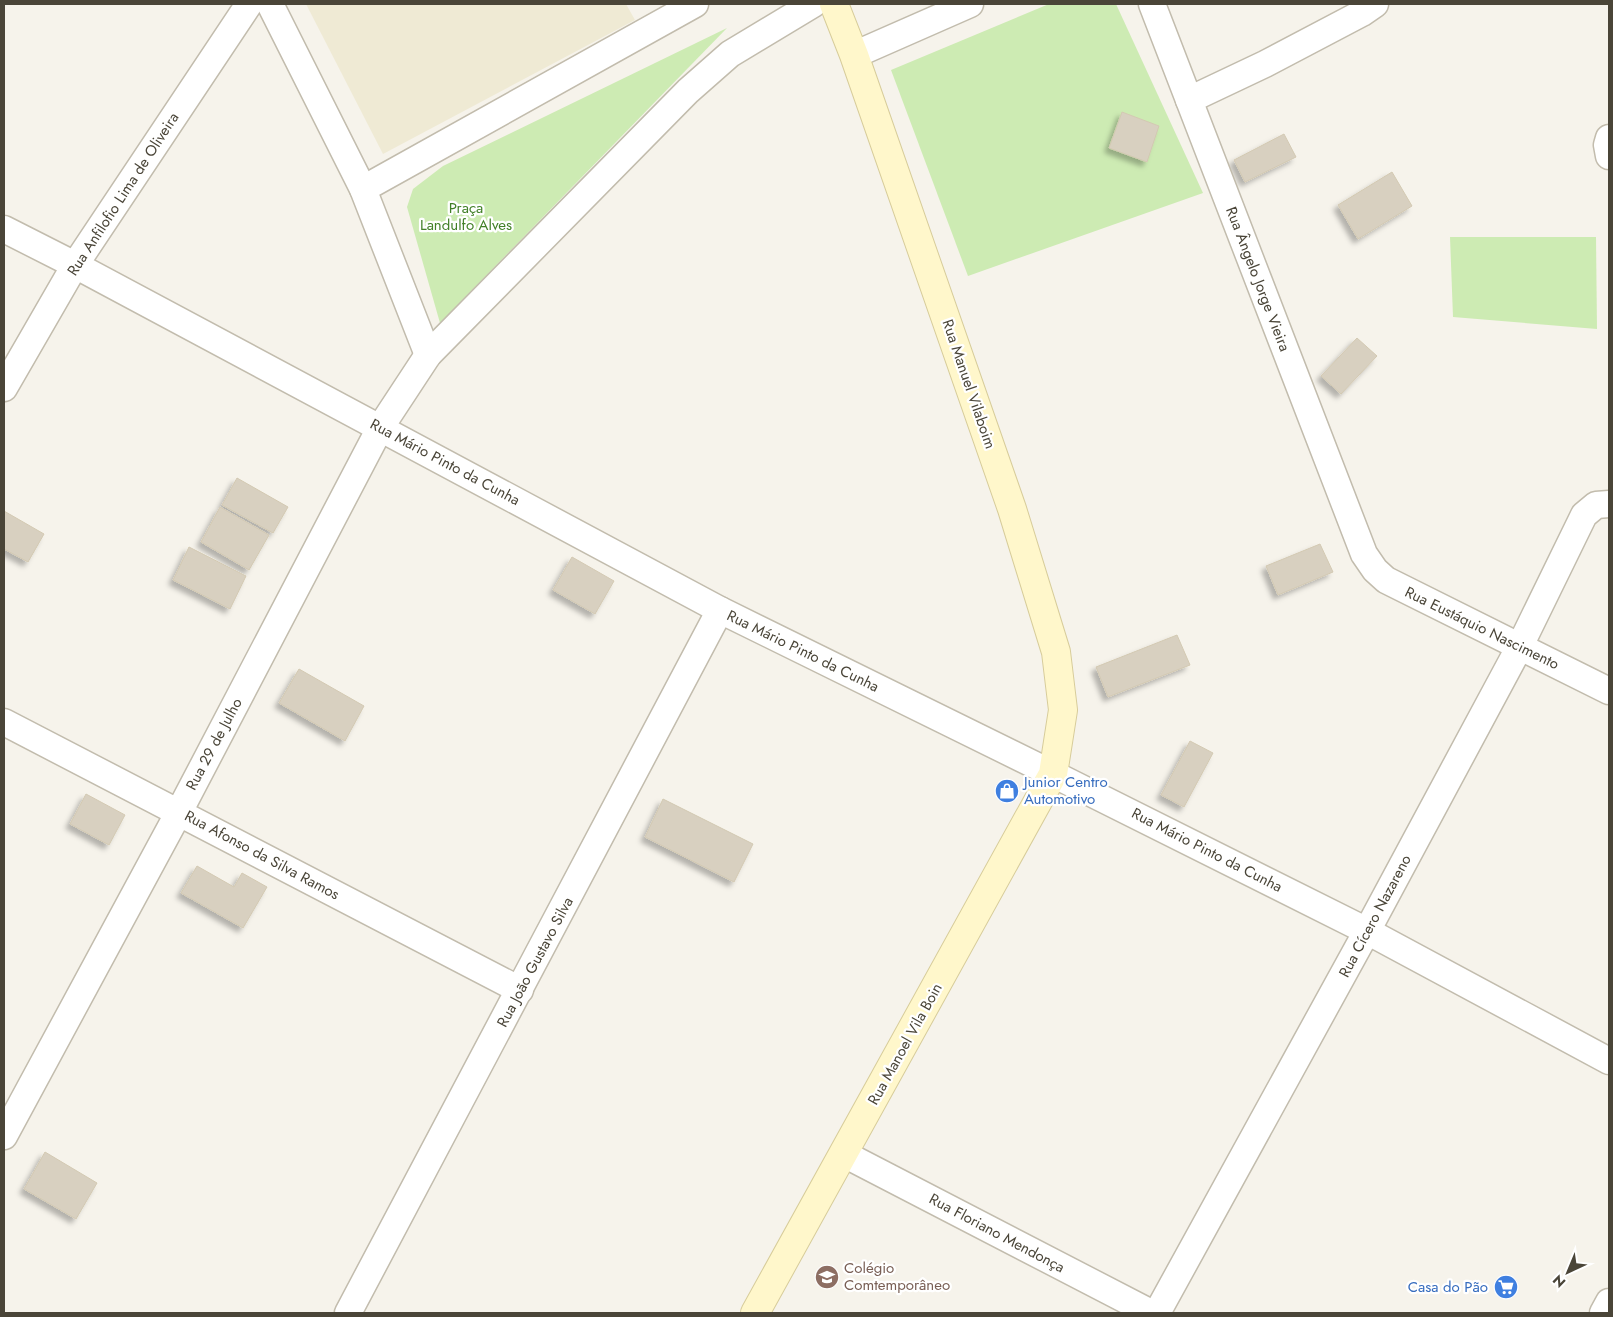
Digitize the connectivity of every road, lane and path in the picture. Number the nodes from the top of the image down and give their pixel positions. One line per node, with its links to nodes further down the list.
1 (249, 4): 15 (street, Rua Anfilofio Lima de Oliveira)
2 (270, 4): 13 (street)
3 (695, 4): 13 (street)
4 (813, 4): 16 (street)
5 (834, 4): 9 (main road, Rua Manuel Vilaboim)
6 (970, 4): 9 (street)
7 (1152, 4): 10 (street, Rua Ângelo Jorge Vieira)
8 (1375, 4): 10 (street)
9 (854, 55): 25 (main road, Rua Manuel Vilaboim)
10 (1189, 100): 20 (street, Rua Ângelo Jorge Vieira)
11 (1609, 138): 12 (street)
12 (1609, 156)
13 (363, 189): 16 (street)
14 (4, 229): 15 (street, Rua Mário Pinto da Cunha)
15 (75, 265): 17 (street, Rua Anfilofio Lima de Oliveira); 18 (street, Rua Mário Pinto da Cunha)
16 (428, 355): 18 (street, Rua 29 de Julho)
17 (4, 388)
18 (380, 428): 21 (street, Rua Mário Pinto da Cunha); 26 (street, Rua 29 de Julho)
19 (1609, 504): 22 (street, Rua Cícero Nazareno)
20 (1364, 554): 22 (street, Rua Eustáquio Nascimento)
21 (720, 610): 25 (street, Rua Mário Pinto da Cunha); 28 (street, Rua João Gustavo Silva)
22 (1520, 646): 23 (street, Rua Eustáquio Nascimento); 27 (street, Rua Cícero Nazareno)
23 (1609, 691)
24 (4, 722): 26 (street, Rua Afonso da Silva Ramos)
25 (1053, 774): 27 (street, Rua Mário Pinto da Cunha); 31 (main road, Rua Manoel Vila Boin)
26 (179, 812): 28 (street, Rua Afonso da Silva Ramos); 30 (street, Rua 29 de Julho)
27 (1367, 931): 29 (street, Rua Mário Pinto da Cunha); 36 (street, Rua Cícero Nazareno)
28 (520, 990): 33 (street, Rua João Gustavo Silva)
29 (1609, 1061)
30 (4, 1136)
31 (844, 1154): 34 (main road, Rua Manoel Vila Boin); 35 (street, Rua Floriano Mendonça)
32 (1609, 1302): 37 (street)
33 (348, 1313)
34 (755, 1313)
35 (1151, 1313)
36 (1157, 1313)
37 (1603, 1313)

